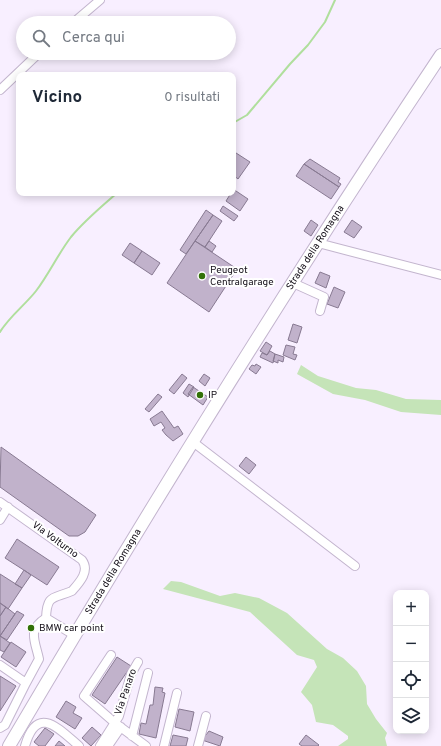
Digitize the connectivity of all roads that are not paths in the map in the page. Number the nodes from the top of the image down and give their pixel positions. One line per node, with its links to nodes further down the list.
1 (100, 0): 2 (street)
2 (82, 16)
3 (441, 55): 8 (main road, Strada della Romagna)
4 (32, 60): 5 (street)
5 (19, 72)
6 (16, 75): 7 (street)
7 (0, 90)
8 (318, 243): 9 (street); 10 (main road, Strada della Romagna)
9 (441, 275)
10 (293, 283): 11 (street); 12 (main road, Strada della Romagna)
11 (320, 311)
12 (193, 442): 16 (street); 18 (main road, Strada della Romagna)
13 (0, 502): 14 (street, Via Volturno)
14 (8, 507): 15 (street); 17 (street, Via Volturno)
15 (0, 520)
16 (355, 566)
17 (46, 618): 18 (street); 23 (street)
18 (74, 636): 26 (main road, Strada della Romagna)
19 (111, 655): 27 (street, Via Panaro)
20 (138, 662): 27 (street, Via Panaro)
21 (0, 665): 23 (street)
22 (148, 673): 29 (street, Via Panaro)
23 (26, 682): 28 (street)
24 (177, 693): 37 (street)
25 (206, 716): 38 (street)
26 (22, 723): 30 (main road, Strada della Romagna); 31 (main road, Strada della Romagna)
27 (118, 725): 29 (street, Via Panaro); 34 (street, Via Panaro); 35 (street, Via Panaro)
28 (0, 728)
29 (132, 736): 36 (street, Via Panaro)
30 (9, 746)
31 (13, 746)
32 (25, 746): 33 (street)
33 (79, 746)
34 (100, 746)
35 (108, 746)
36 (146, 746)
37 (164, 746)
38 (198, 746)

